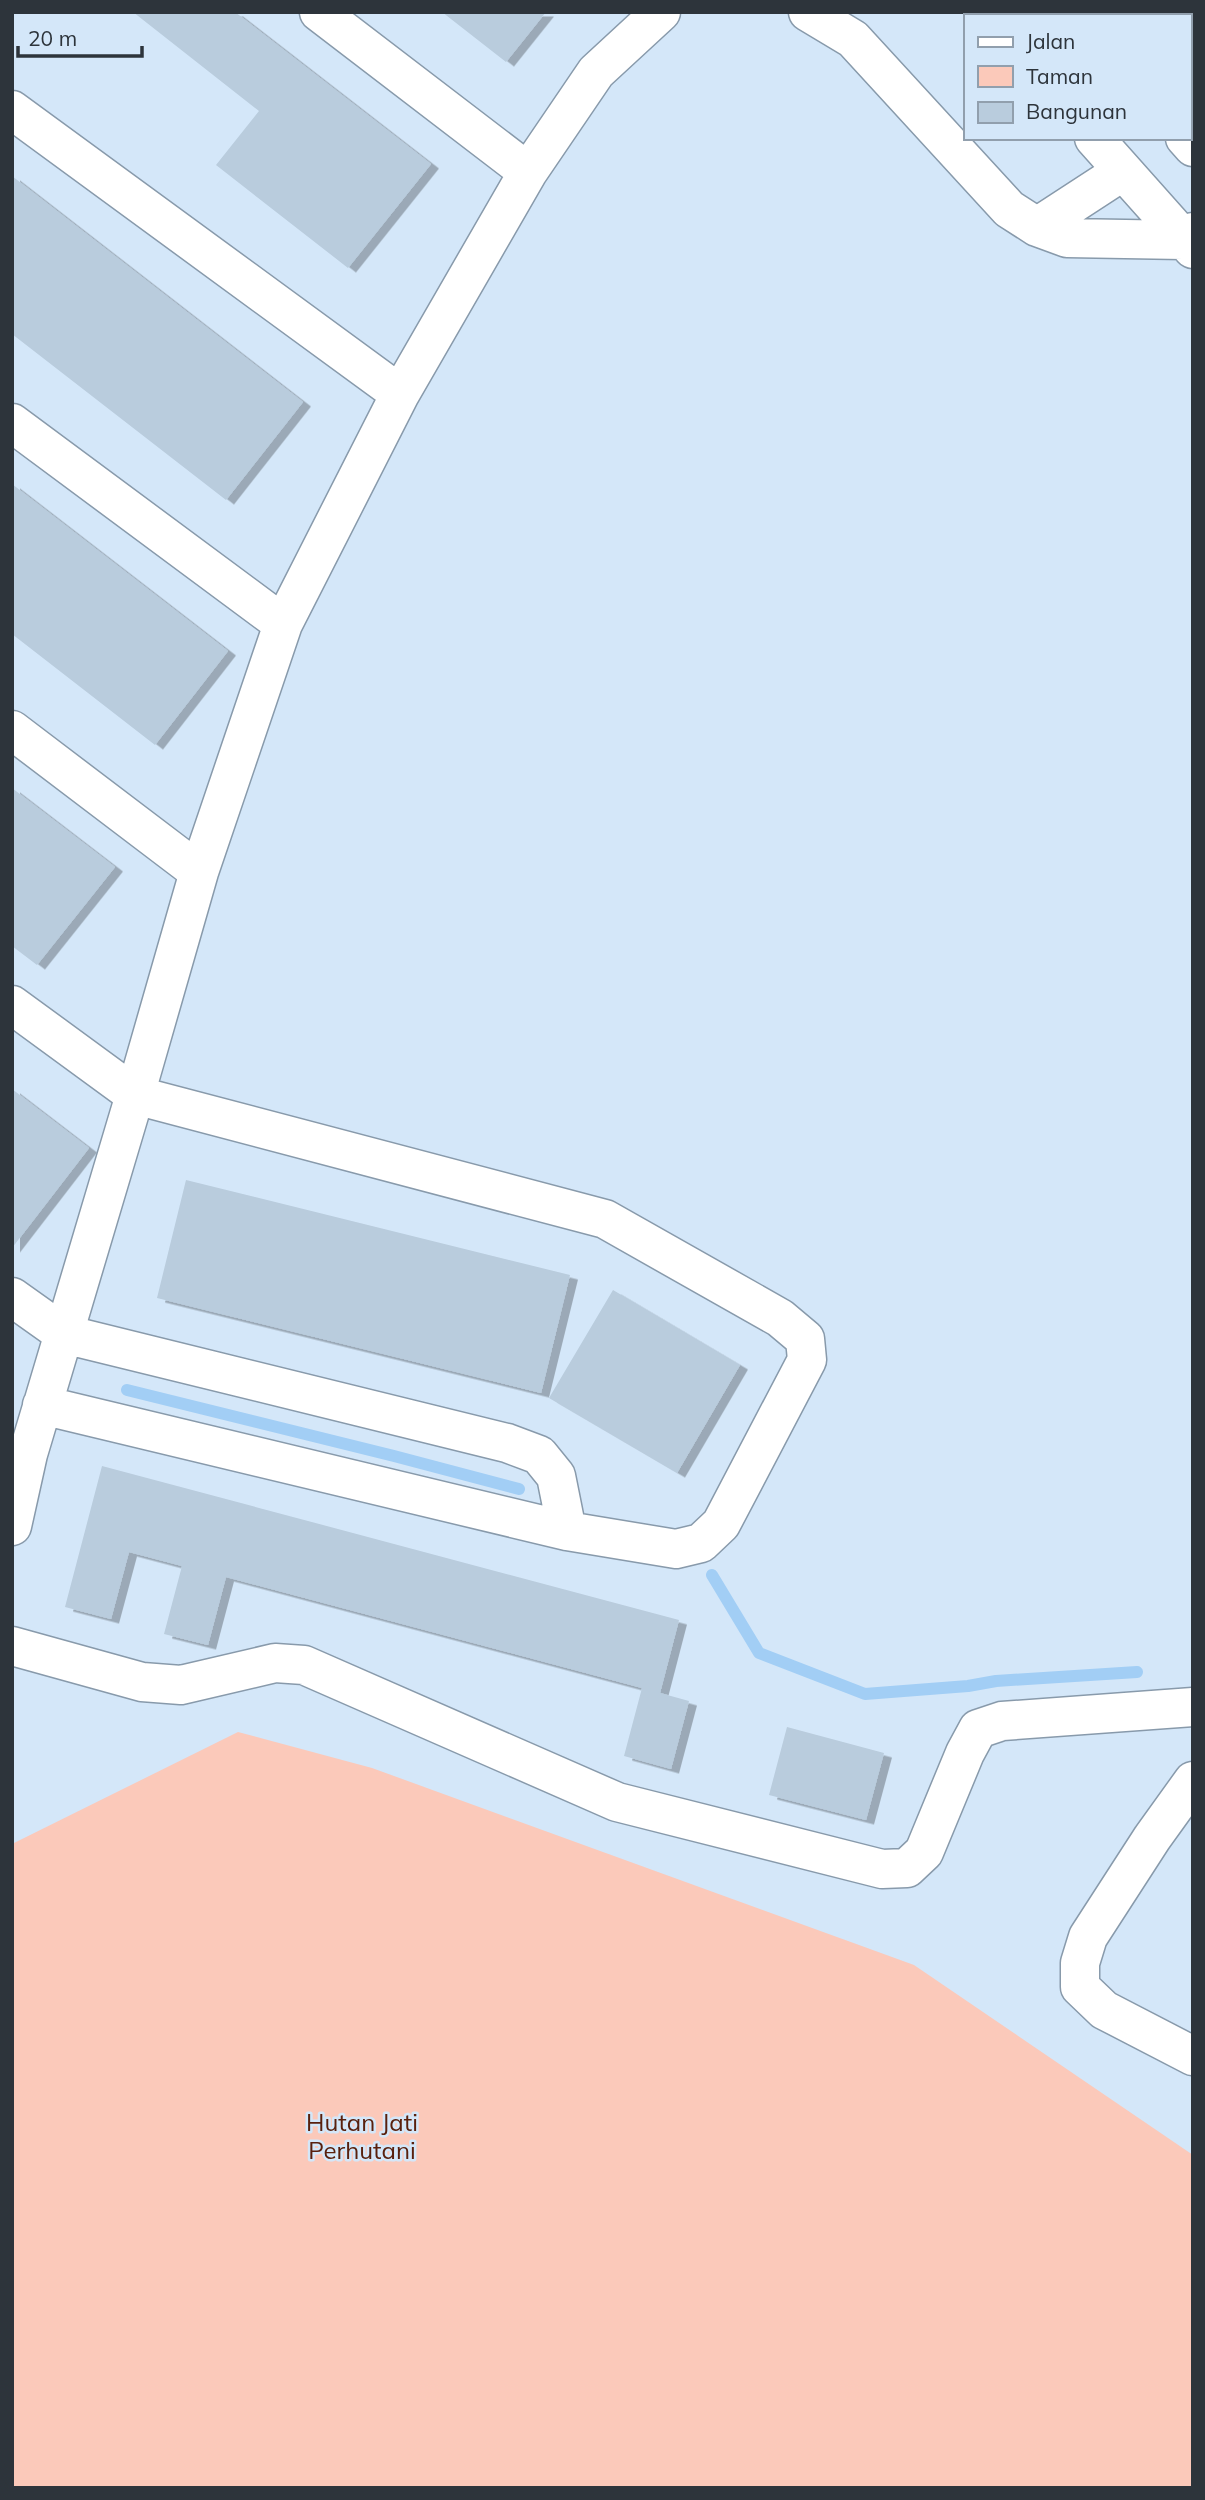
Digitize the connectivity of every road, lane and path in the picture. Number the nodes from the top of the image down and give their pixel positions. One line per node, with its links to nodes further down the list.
1 (319, 12): 7 (street)
2 (661, 12): 7 (street)
3 (808, 12): 8 (street)
4 (12, 110): 10 (street)
5 (1096, 140): 6 (street)
6 (1123, 171): 8 (street); 9 (street)
7 (528, 172): 10 (street)
8 (1037, 227): 9 (street)
9 (1190, 240)
10 (400, 394): 12 (street)
11 (12, 423): 12 (street)
12 (283, 624): 14 (street)
13 (12, 730): 14 (street)
14 (199, 872): 16 (street)
15 (12, 1005): 16 (street)
16 (135, 1095): 18 (street); 22 (street)
17 (12, 1297): 18 (street)
18 (64, 1334): 19 (street); 22 (street)
19 (42, 1405): 20 (street); 22 (street)
20 (20, 1448): 21 (street)
21 (12, 1525)
22 (567, 1531)
23 (12, 1646): 24 (street)
24 (1193, 1706)
25 (1193, 1781): 26 (street)
26 (1193, 2056)

